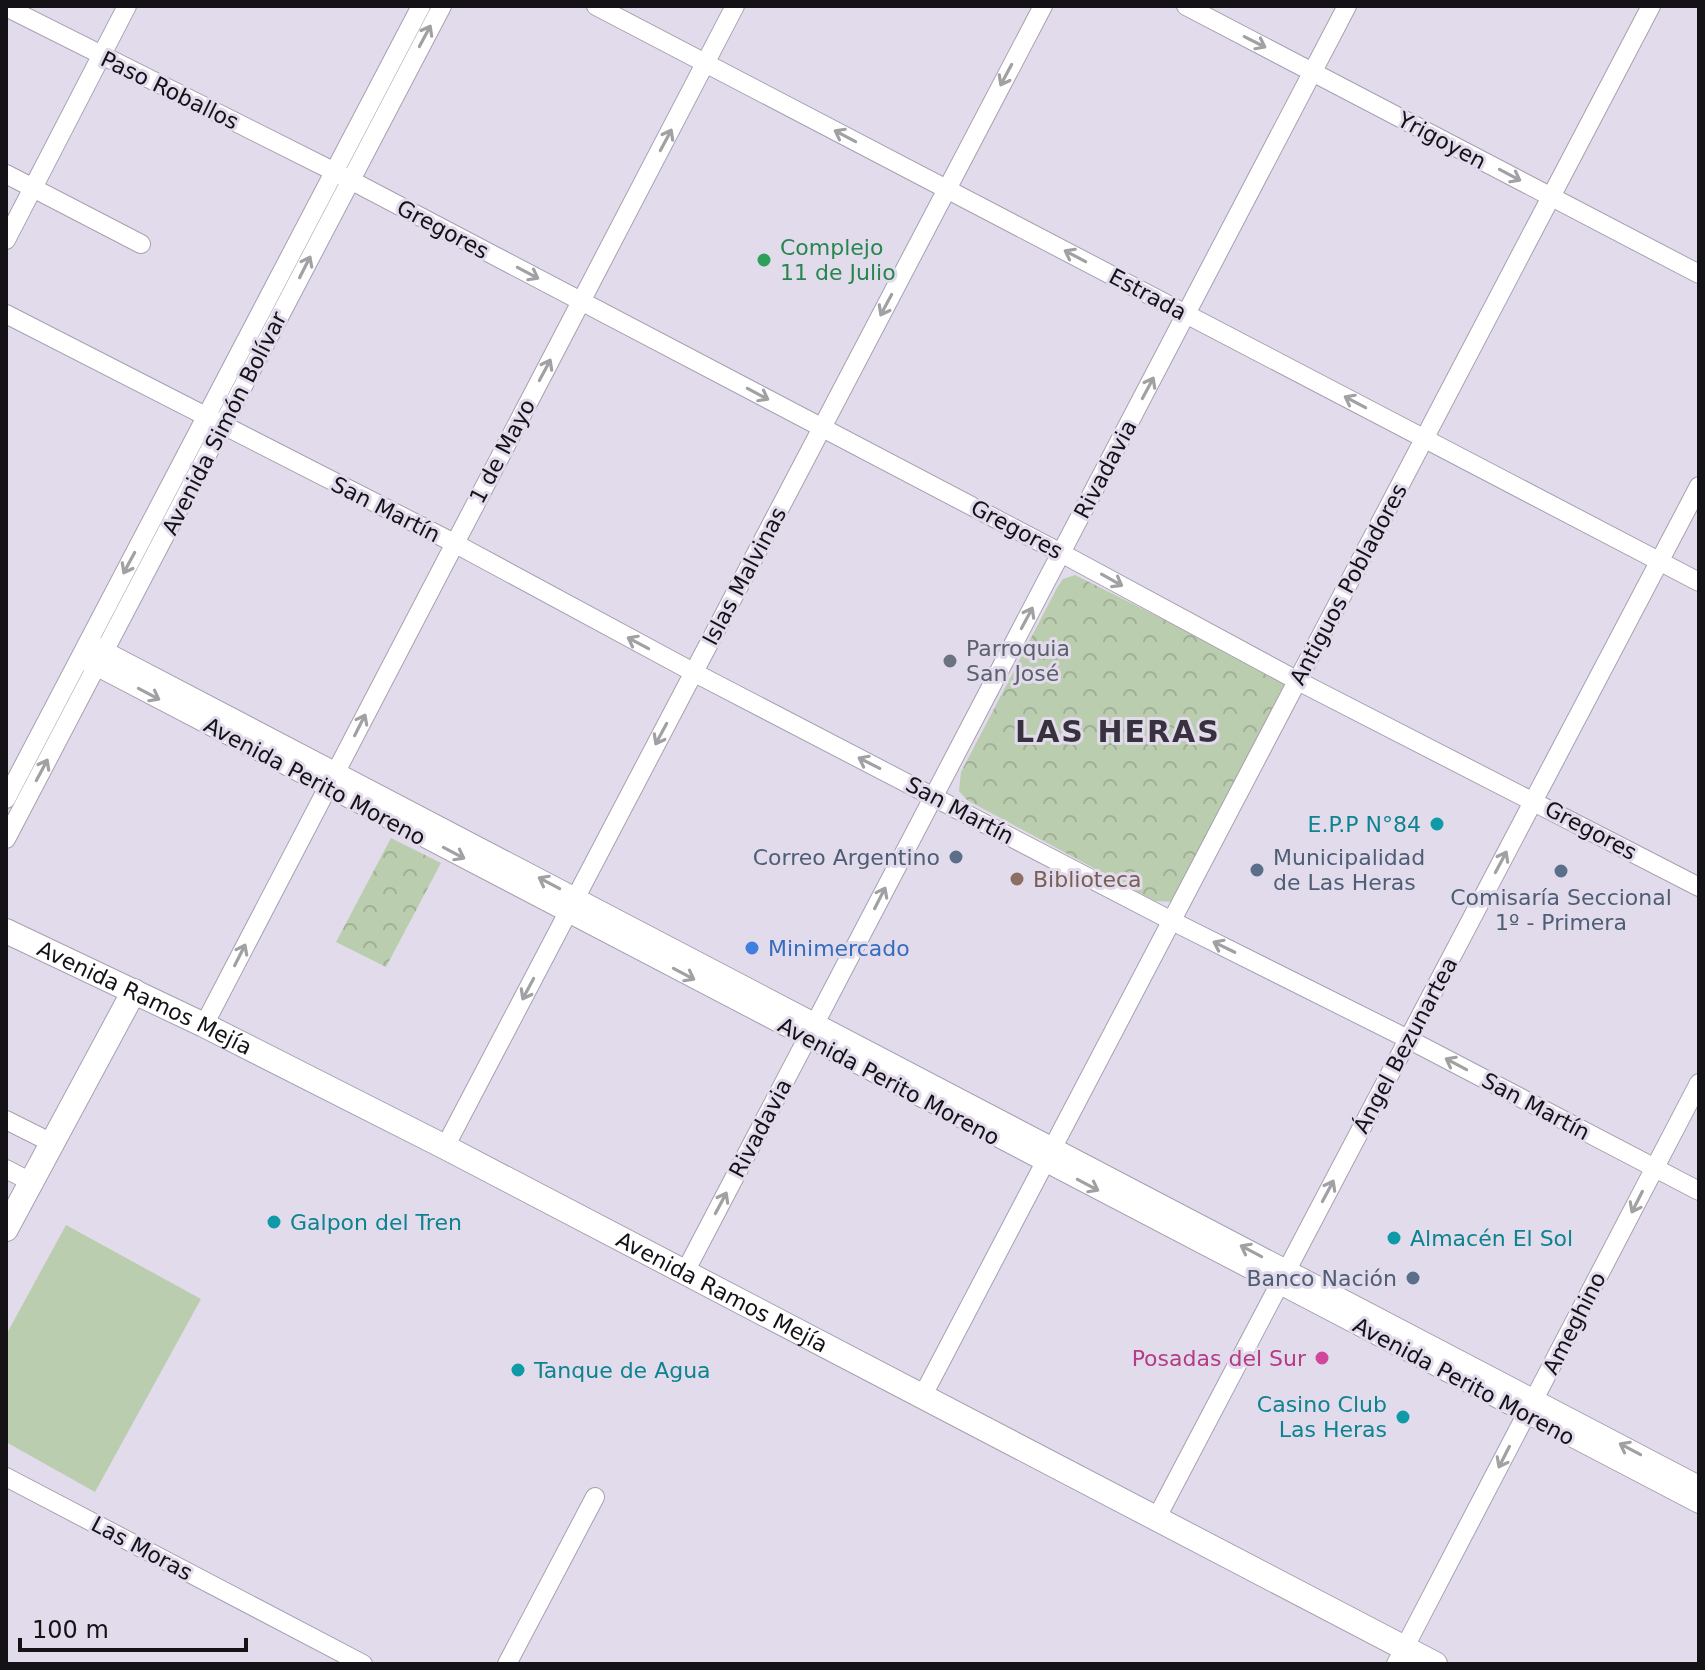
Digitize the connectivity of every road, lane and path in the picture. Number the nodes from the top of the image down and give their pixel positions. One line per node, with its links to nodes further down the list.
1 (127, 6): 11 (street)
2 (421, 6): 15 (street, Avenida Simón Bolívar)
3 (442, 6): 15 (street, Avenida Simón Bolívar, one-way to 3)
4 (596, 6): 12 (street, Estrada)
5 (735, 6): 12 (street, 1 de Mayo)
6 (1043, 6): 17 (street, Islas Malvinas, one-way to 17)
7 (1186, 6): 13 (street, Yrigoyen, one-way to 13)
8 (1347, 6): 13 (street, Rivadavia)
9 (1651, 6): 18 (street, Antiguos Pobladores)
10 (6, 7): 11 (street, Paso Roballos)
11 (101, 56): 15 (street, Paso Roballos); 16 (street)
12 (706, 63): 17 (street, Estrada, one-way to 12); 22 (street, 1 de Mayo, one-way to 12)
13 (1313, 72): 18 (street, Yrigoyen, one-way to 18); 24 (street, Rivadavia)
14 (6, 174): 16 (street)
15 (342, 176): 22 (street, Gregores, one-way to 22); 25 (street, Avenida Simón Bolívar)
16 (34, 188): 19 (street); 20 (street)
17 (947, 189): 24 (street, Estrada, one-way to 17); 26 (street, Islas Malvinas, one-way to 26)
18 (1551, 197): 21 (street, Yrigoyen); 27 (street, Antiguos Pobladores)
19 (6, 240)
20 (141, 244)
21 (1699, 274)
22 (581, 301): 26 (street, Gregores, one-way to 26); 29 (street, 1 de Mayo, one-way to 22)
23 (6, 314): 25 (street, San Martín)
24 (1186, 314): 27 (street, Estrada, one-way to 24); 30 (street, Rivadavia, one-way to 24)
25 (214, 422): 29 (street, San Martín); 33 (street, Avenida Simón Bolívar)
26 (822, 427): 30 (street, Gregores); 34 (street, Islas Malvinas)
27 (1424, 438): 31 (street, Estrada); 35 (street, Antiguos Pobladores)
28 (1699, 486): 31 (street, Ángel Bezunartea)
29 (454, 543): 34 (street, San Martín, one-way to 29); 36 (street, 1 de Mayo, one-way to 29)
30 (1061, 553): 35 (street, Gregores, one-way to 35); 37 (street, Rivadavia, one-way to 30)
31 (1659, 561): 32 (street, Estrada); 39 (street, Ángel Bezunartea)
32 (1699, 582)
33 (92, 654): 36 (street, Avenida Perito Moreno); 38 (street, Avenida Simón Bolívar); 40 (street, Avenida Simón Bolívar, one-way to 33)
34 (693, 672): 37 (street, San Martín, one-way to 34); 42 (street, Islas Malvinas, one-way to 42)
35 (1298, 681): 39 (street, Gregores); 43 (street, Antiguos Pobladores)
36 (331, 780): 42 (street, Avenida Perito Moreno); 46 (street, 1 de Mayo, one-way to 36)
37 (933, 796): 43 (street, San Martín); 47 (street, Rivadavia, one-way to 37)
38 (6, 799)
39 (1533, 800): 41 (street, Gregores); 48 (street, Ángel Bezunartea, one-way to 39)
40 (6, 839)
41 (1699, 887)
42 (572, 905): 47 (street, Avenida Perito Moreno); 52 (street, Islas Malvinas, one-way to 52)
43 (1172, 921): 48 (street, San Martín, one-way to 43); 53 (street, Antiguos Pobladores)
44 (6, 931): 45 (main road, Avenida Ramos Mejía)
45 (134, 991): 46 (main road, Avenida Ramos Mejía); 51 (main road)
46 (204, 1025): 52 (main road, Avenida Ramos Mejía)
47 (811, 1030): 53 (street, Avenida Perito Moreno); 59 (street, Rivadavia, one-way to 47)
48 (1408, 1039): 54 (street, San Martín, one-way to 48); 60 (street, Ángel Bezunartea, one-way to 48)
49 (1699, 1083): 54 (street, Ameghino)
50 (6, 1120): 51 (street)
51 (52, 1143): 56 (main road)
52 (445, 1147): 59 (main road, Avenida Ramos Mejía)
53 (1049, 1155): 60 (street, Avenida Perito Moreno); 61 (street, Antiguos Pobladores)
54 (1655, 1168): 57 (street, San Martín); 62 (street, Ameghino, one-way to 62)
55 (6, 1169): 56 (street)
56 (31, 1182): 58 (main road)
57 (1699, 1191)
58 (6, 1229)
59 (685, 1272): 61 (main road, Avenida Ramos Mejía)
60 (1283, 1277): 62 (street, Avenida Perito Moreno); 67 (street, Ángel Bezunartea)
61 (922, 1397): 67 (main road, Avenida Ramos Mejía)
62 (1531, 1407): 64 (street, Avenida Perito Moreno, one-way to 62); 66 (street, Avenida Perito Moreno); 68 (street, Ameghino, one-way to 68)
63 (6, 1477): 69 (street, Las Moras)
64 (1699, 1485)
65 (595, 1497): 70 (street)
66 (1699, 1504)
67 (1156, 1519): 68 (main road, Avenida Ramos Mejía)
68 (1400, 1656): 71 (main road, Avenida Ramos Mejía)
69 (363, 1664)
70 (507, 1664)
71 (1435, 1664)

